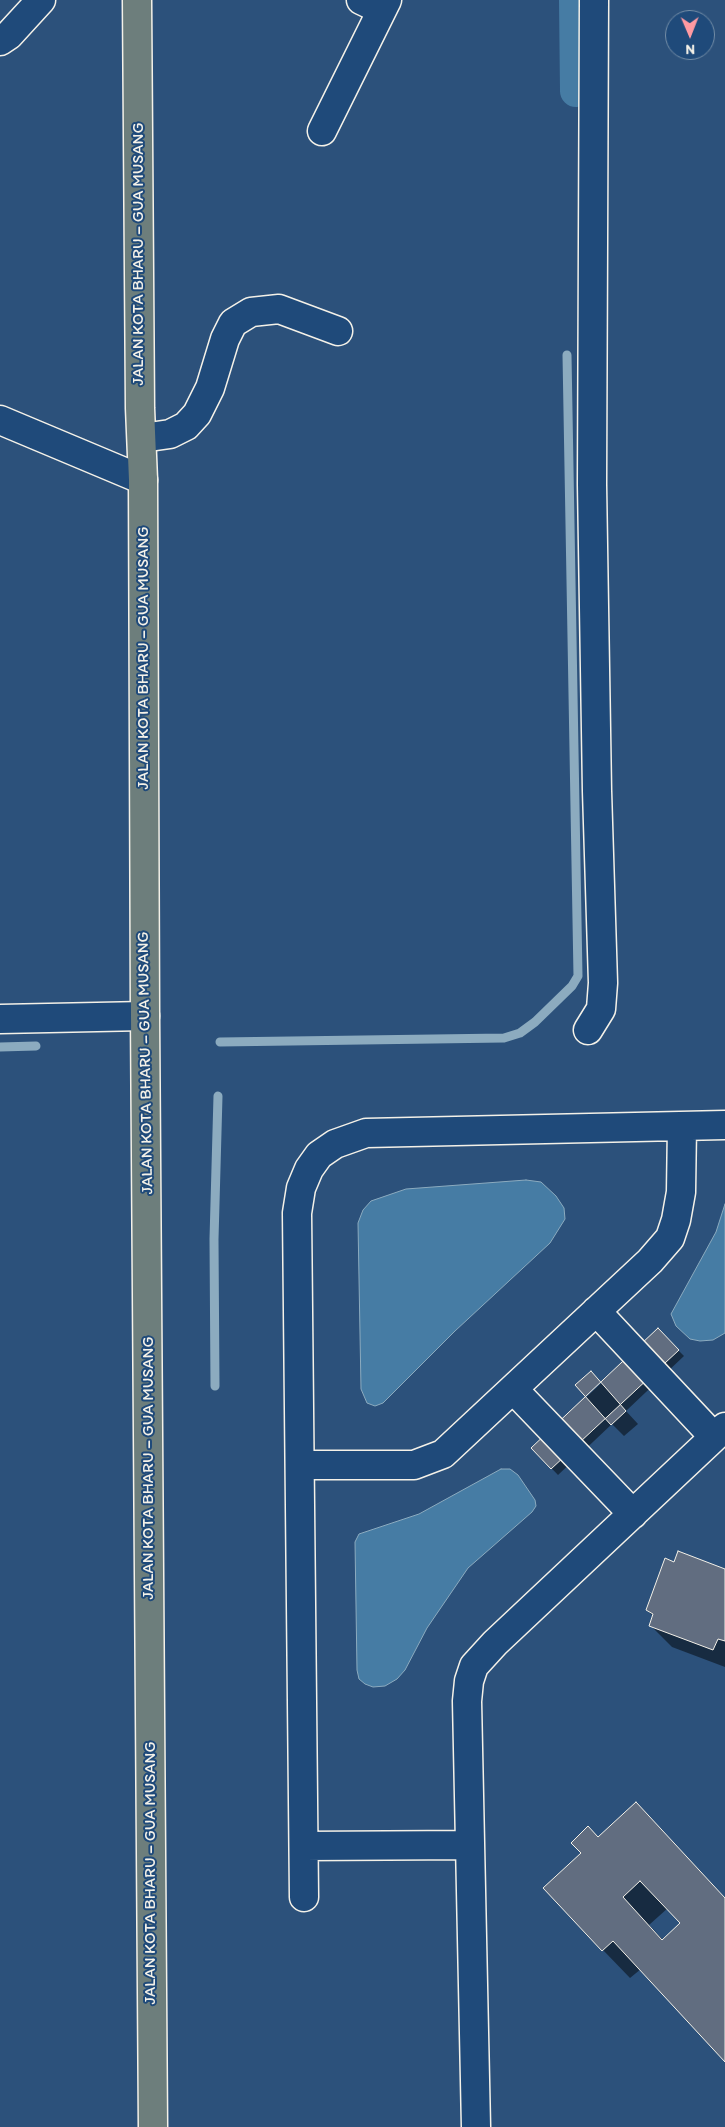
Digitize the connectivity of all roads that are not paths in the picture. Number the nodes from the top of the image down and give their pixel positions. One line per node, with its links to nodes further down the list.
1 (41, 0): 5 (street)
2 (137, 0): 9 (main road, JALAN KOTA BHARU – GUA MUSANG)
3 (594, 0): 13 (street)
4 (377, 3): 6 (street)
5 (0, 41)
6 (322, 131)
7 (338, 331): 9 (street)
8 (0, 420): 10 (street)
9 (142, 438): 10 (main road, JALAN KOTA BHARU – GUA MUSANG)
10 (143, 480): 11 (main road, JALAN KOTA BHARU – GUA MUSANG)
11 (145, 1016): 12 (street); 24 (main road, JALAN KOTA BHARU – GUA MUSANG)
12 (0, 1019)
13 (588, 1030)
14 (725, 1125): 15 (street)
15 (682, 1126): 16 (street); 19 (street)
16 (596, 1312): 17 (street); 18 (street)
17 (513, 1388): 19 (street); 20 (street)
18 (720, 1432): 20 (street)
19 (301, 1465): 22 (street)
20 (633, 1514): 21 (street)
21 (470, 1845): 22 (street); 25 (street)
22 (304, 1846): 23 (street)
23 (304, 1897)
24 (153, 2127)
25 (476, 2127)

